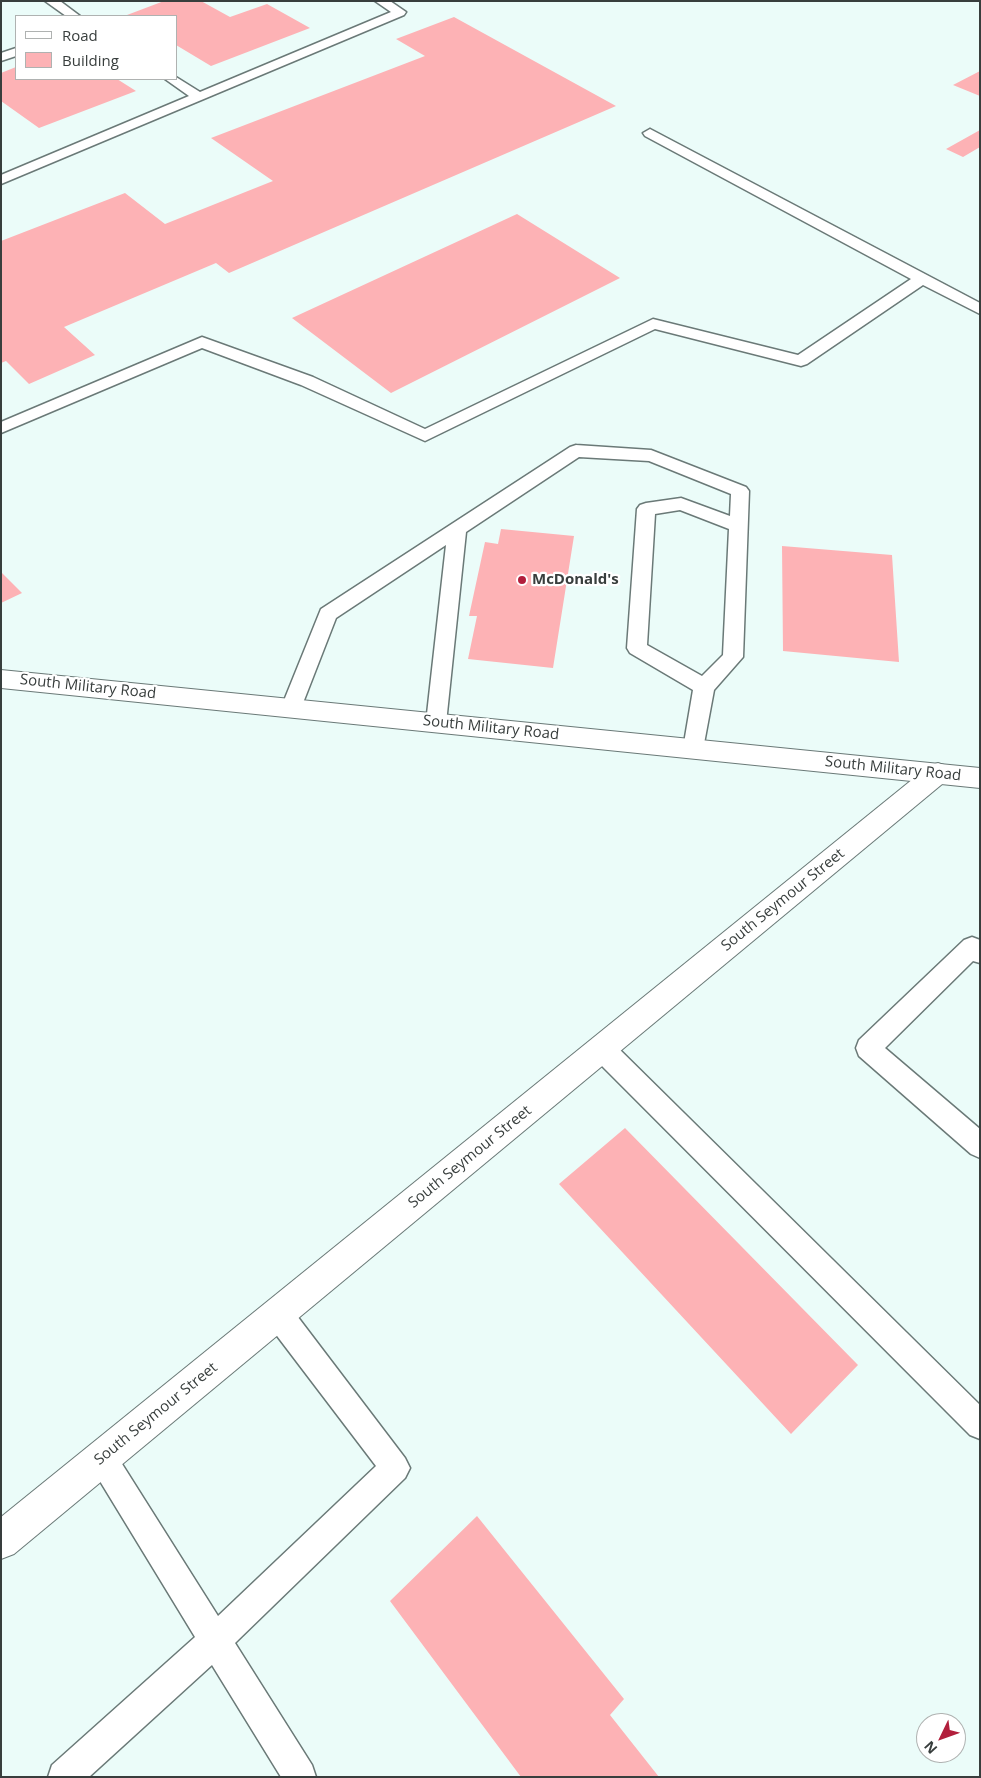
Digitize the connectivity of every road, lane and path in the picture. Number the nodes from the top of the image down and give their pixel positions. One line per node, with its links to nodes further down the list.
1 (51, 1): 3 (lane)
2 (381, 1): 7 (lane)
3 (72, 15)
4 (15, 52): 5 (lane)
5 (1, 57)
6 (173, 80): 7 (lane)
7 (198, 96): 9 (lane)
8 (650, 133): 10 (lane)
9 (1, 180)
10 (922, 279): 11 (lane); 12 (lane)
11 (980, 309)
12 (1, 428)
13 (738, 526): 14 (lane); 16 (lane); 16 (lane)
14 (457, 530): 17 (lane); 18 (lane)
15 (1, 678): 17 (street, South Military Road)
16 (704, 686): 19 (lane)
17 (291, 708): 18 (street, South Military Road)
18 (436, 722): 19 (street, South Military Road)
19 (693, 749): 20 (street, South Military Road)
20 (938, 773): 21 (street, South Military Road); 23 (street, South Seymour Street)
21 (980, 778)
22 (977, 949): 24 (lane)
23 (602, 1049): 25 (street, South Seymour Street); 26 (lane)
24 (980, 1146)
25 (278, 1314): 27 (street, South Seymour Street); 29 (lane)
26 (980, 1426)
27 (102, 1458): 28 (street, South Seymour Street); 29 (lane)
28 (1, 1541)
29 (216, 1640): 30 (lane); 31 (lane)
30 (64, 1777)
31 (300, 1777)

